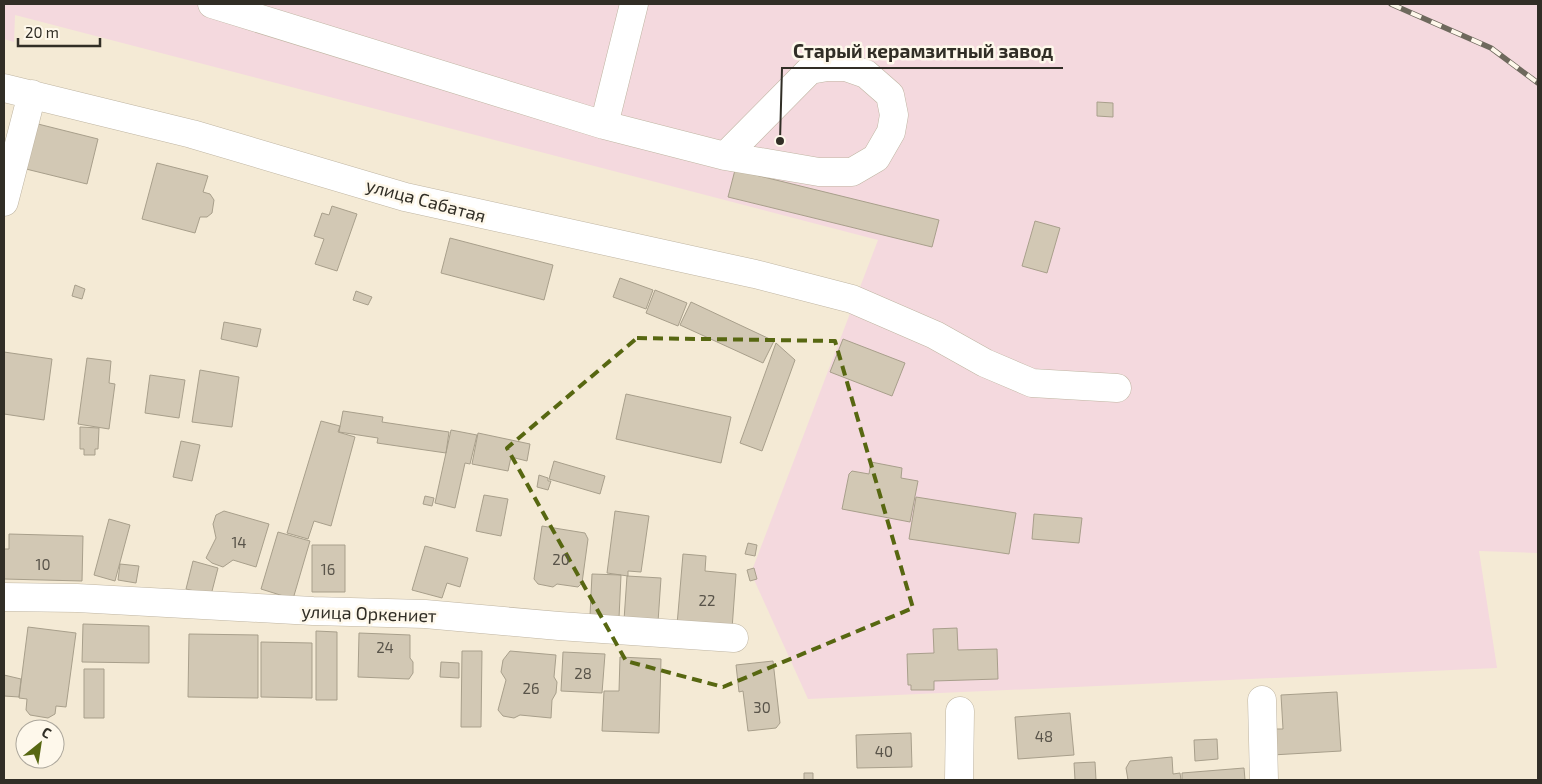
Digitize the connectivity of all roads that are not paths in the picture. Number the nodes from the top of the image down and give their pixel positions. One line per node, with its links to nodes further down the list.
1 (212, 4): 5 (street)
2 (634, 4): 5 (street)
3 (4, 88): 4 (street, улица Сабатая)
4 (32, 94): 7 (street); 8 (street, улица Сабатая)
5 (604, 125): 6 (street)
6 (725, 156): 6 (street)
7 (4, 202)
8 (1117, 388)
9 (4, 597): 10 (street, улица Оркениет)
10 (734, 638)
11 (1262, 700): 14 (street)
12 (960, 711): 13 (street)
13 (959, 780)
14 (1264, 780)

